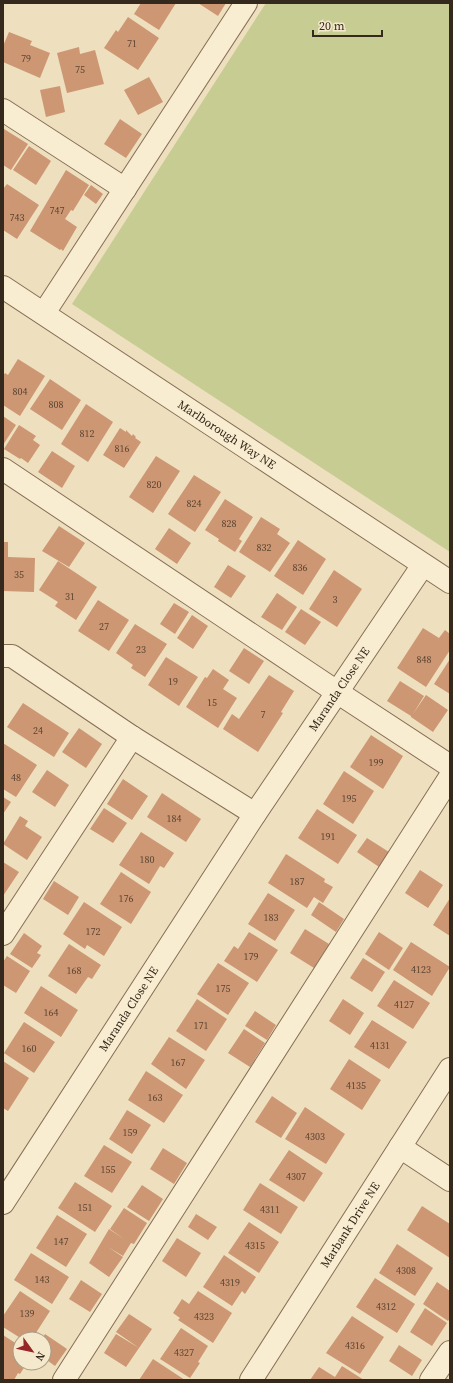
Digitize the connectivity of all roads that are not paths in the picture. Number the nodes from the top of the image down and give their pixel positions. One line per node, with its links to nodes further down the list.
1 (246, 3): 3 (street)
2 (3, 110): 3 (street)
3 (125, 189): 5 (street)
4 (3, 287): 5 (street, Marlborough Way NE)
5 (44, 313): 7 (street, Marlborough Way NE)
6 (3, 468): 10 (street)
7 (423, 565): 8 (street, Marlborough Way NE); 10 (street, Maranda Close NE)
8 (450, 582)
9 (3, 656): 11 (street)
10 (337, 692): 12 (street); 14 (street, Maranda Close NE)
11 (132, 737): 14 (street); 15 (street)
12 (450, 766)
13 (450, 777): 21 (street)
14 (255, 814): 19 (street, Maranda Close NE)
15 (3, 934)
16 (450, 1069): 17 (street, Marbank Drive NE)
17 (400, 1147): 18 (street); 22 (street, Marbank Drive NE)
18 (450, 1180)
19 (3, 1203)
20 (450, 1352): 23 (street)
21 (64, 1380)
22 (251, 1380)
23 (431, 1380)

